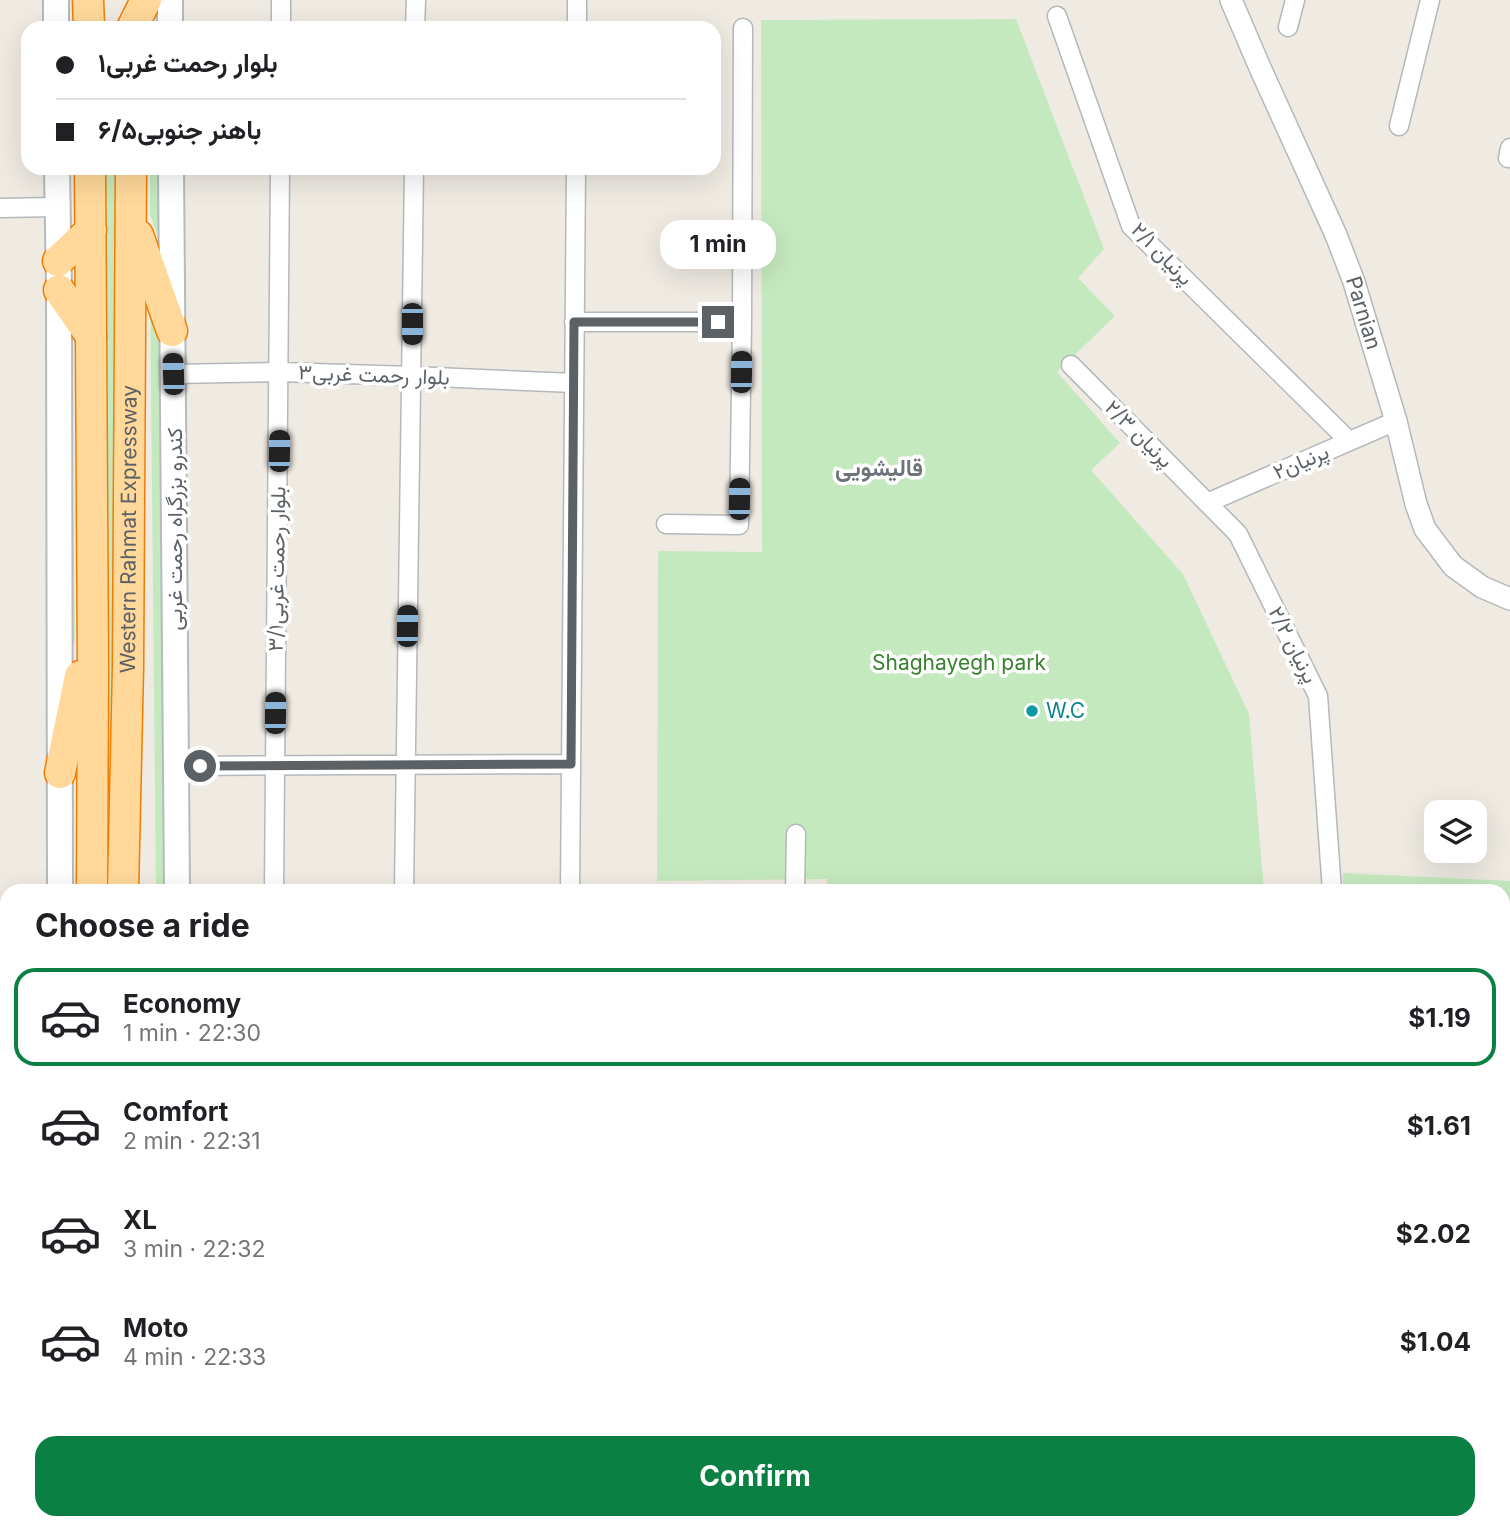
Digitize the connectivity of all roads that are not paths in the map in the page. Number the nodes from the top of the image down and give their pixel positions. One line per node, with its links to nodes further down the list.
1 (56, 0): 13 (main road)
2 (88, 0): 14 (highway)
3 (130, 0): 15 (highway)
4 (146, 0): 16 (highway)
5 (170, 0): 17 (main road)
6 (281, 0): 18 (street)
7 (416, 0): 19 (street)
8 (577, 0): 20 (street)
9 (1231, 0): 45 (street, Parnian)
10 (1294, 0): 21 (street)
11 (1430, 0): 23 (street)
12 (1057, 16): 46 (street, پرنیان ۲/۱)
13 (56, 21)
14 (89, 21)
15 (132, 21)
16 (136, 21)
17 (170, 21)
18 (281, 21)
19 (415, 21)
20 (577, 21)
21 (1288, 27)
22 (743, 28): 37 (street)
23 (1399, 126)
24 (57, 175): 31 (main road)
25 (90, 175): 34 (highway, Western Rahmat Expressway)
26 (131, 175): 33 (highway, Western Rahmat Expressway)
27 (171, 175): 38 (main road, کندرو بزرگراه رحمت غربی)
28 (280, 175): 41 (street, بلوار رحمت غربی۳/۱)
29 (414, 175): 43 (street)
30 (576, 175): 36 (street)
31 (57, 207): 32 (street); 35 (main road)
32 (0, 208)
33 (131, 217): 38 (highway); 57 (highway, Western Rahmat Expressway)
34 (91, 230): 35 (highway); 39 (highway, Western Rahmat Expressway)
35 (59, 275): 39 (highway); 55 (main road)
36 (574, 322): 37 (street); 44 (street)
37 (742, 322): 48 (street)
38 (172, 331): 42 (main road, کندرو بزرگراه رحمت غربی)
39 (91, 336): 50 (highway, Western Rahmat Expressway)
40 (1070, 365): 47 (street, پرنیان ۲/۳)
41 (280, 372): 42 (street, بلوار رحمت غربی۳); 43 (street, بلوار رحمت غربی۳); 54 (street, بلوار رحمت غربی۳/۱)
42 (173, 374): 53 (main road, کندرو بزرگراه رحمت غربی)
43 (412, 376): 44 (street, بلوار رحمت غربی۳); 52 (street)
44 (574, 383): 51 (street)
45 (1396, 421): 46 (street, پرنیان۲); 49 (street, Parnian)
46 (1349, 441): 47 (street, پرنیان۲)
47 (1207, 502): 65 (street, پرنیان ۲/۲)
48 (666, 524)
49 (1510, 599)
50 (93, 617): 55 (highway); 59 (highway, Western Rahmat Expressway)
51 (571, 764): 52 (street); 63 (street)
52 (405, 765): 54 (street); 62 (street)
53 (176, 766): 54 (street); 60 (main road, کندرو بزرگراه رحمت غربی)
54 (275, 766): 61 (street, بلوار رحمت غربی۳/۱)
55 (60, 773): 58 (main road)
56 (796, 834): 64 (street)
57 (125, 882)
58 (60, 884)
59 (92, 884)
60 (177, 884)
61 (274, 884)
62 (404, 884)
63 (570, 884)
64 (795, 884)
65 (1331, 884)

